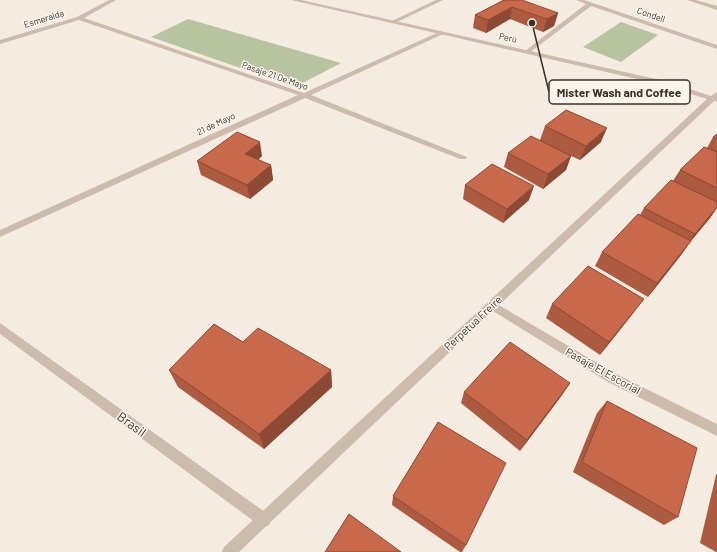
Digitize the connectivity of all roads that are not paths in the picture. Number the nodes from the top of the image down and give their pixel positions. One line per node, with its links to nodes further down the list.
1 (113, 0): 8 (street, Esmeralda)
2 (294, 0): 9 (street, Perú)
3 (440, 0): 9 (street)
4 (579, 0): 6 (street, Condell)
5 (690, 0): 7 (street)
6 (590, 4): 12 (street, Condell); 13 (street)
7 (717, 8)
8 (79, 18): 11 (street, Esmeralda); 14 (street, Pasaje 21 De Mayo)
9 (393, 22): 10 (street, Perú)
10 (441, 33): 13 (street, Perú); 14 (street, 21 de Mayo)
11 (0, 42)
12 (717, 47)
13 (527, 52): 15 (street, Perú)
14 (304, 95): 16 (street, Pasaje 21 De Mayo); 17 (street, 21 de Mayo)
15 (716, 98): 18 (street, Perpetua Freire)
16 (463, 157)
17 (0, 234)
18 (492, 305): 20 (street, Pasaje El Escorial); 21 (street, Perpetua Freire)
19 (0, 328): 21 (street, Brasil)
20 (717, 430)
21 (264, 520): 22 (street, Perpetua Freire)
22 (229, 552)

